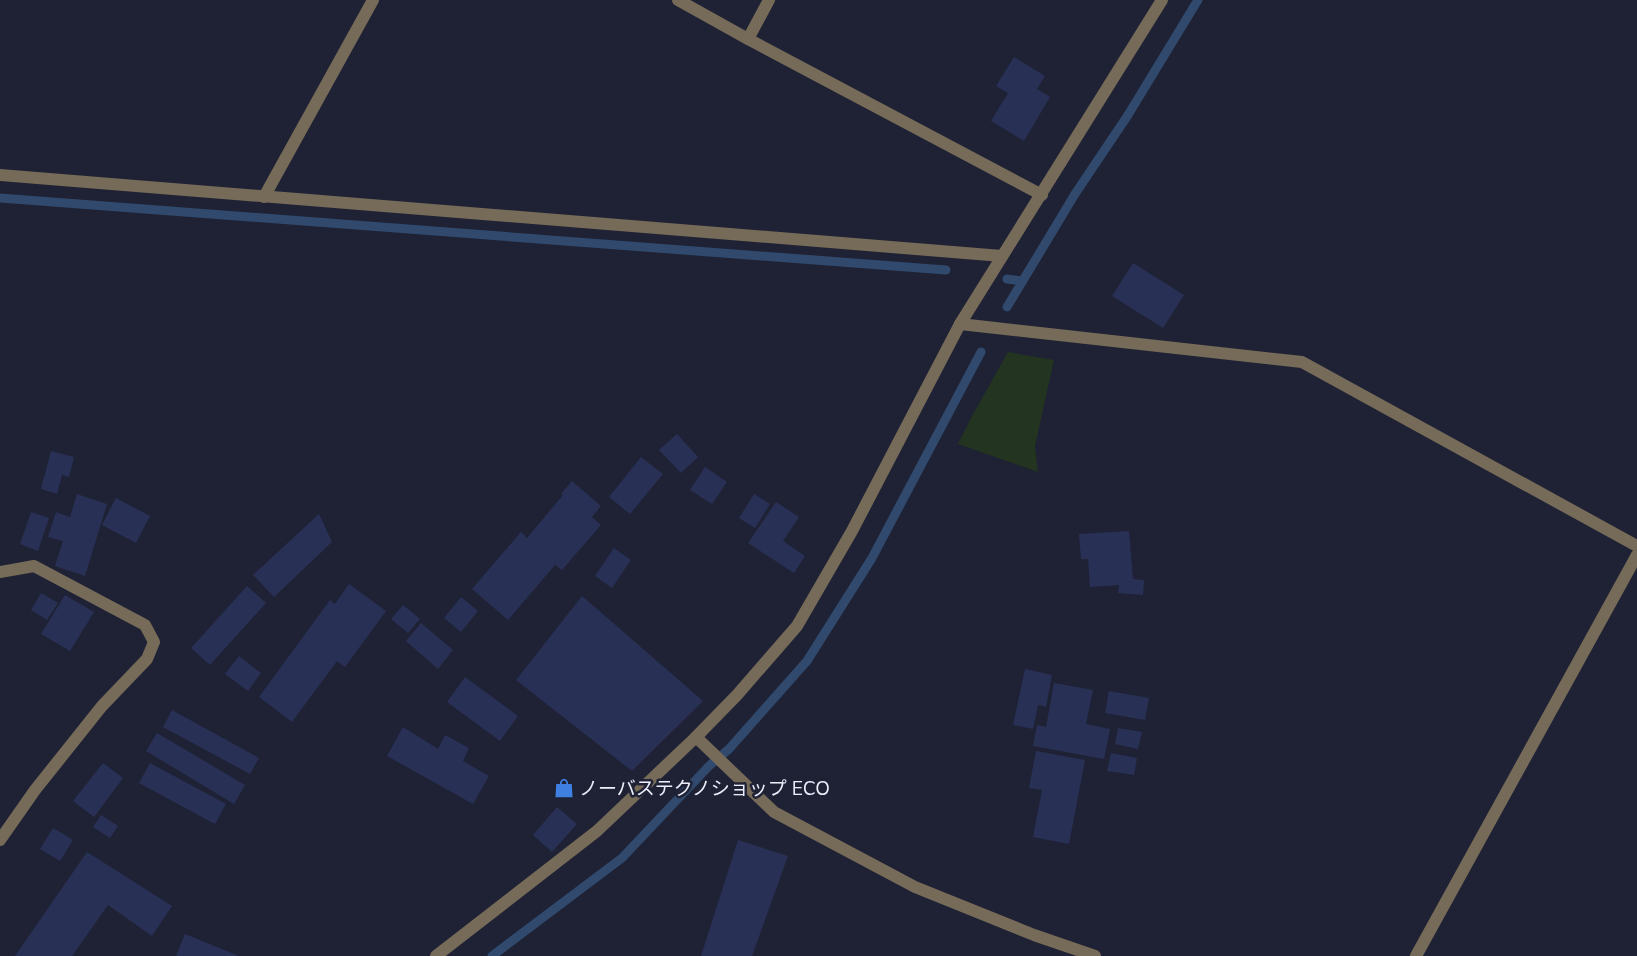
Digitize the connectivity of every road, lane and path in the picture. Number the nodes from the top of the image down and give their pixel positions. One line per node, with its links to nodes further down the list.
1 (373, 0): 8 (street)
2 (678, 0): 5 (street)
3 (769, 0): 5 (street)
4 (1162, 0): 7 (street)
5 (748, 39): 7 (street)
6 (0, 175): 8 (street)
7 (1042, 195): 9 (street)
8 (264, 197): 9 (street)
9 (1002, 256): 10 (street)
10 (960, 324): 11 (street); 14 (street)
11 (1637, 546)
12 (1637, 555): 18 (street)
13 (0, 572): 15 (street)
14 (696, 737): 16 (street); 17 (street)
15 (0, 840)
16 (436, 956)
17 (1095, 956)
18 (1416, 956)

